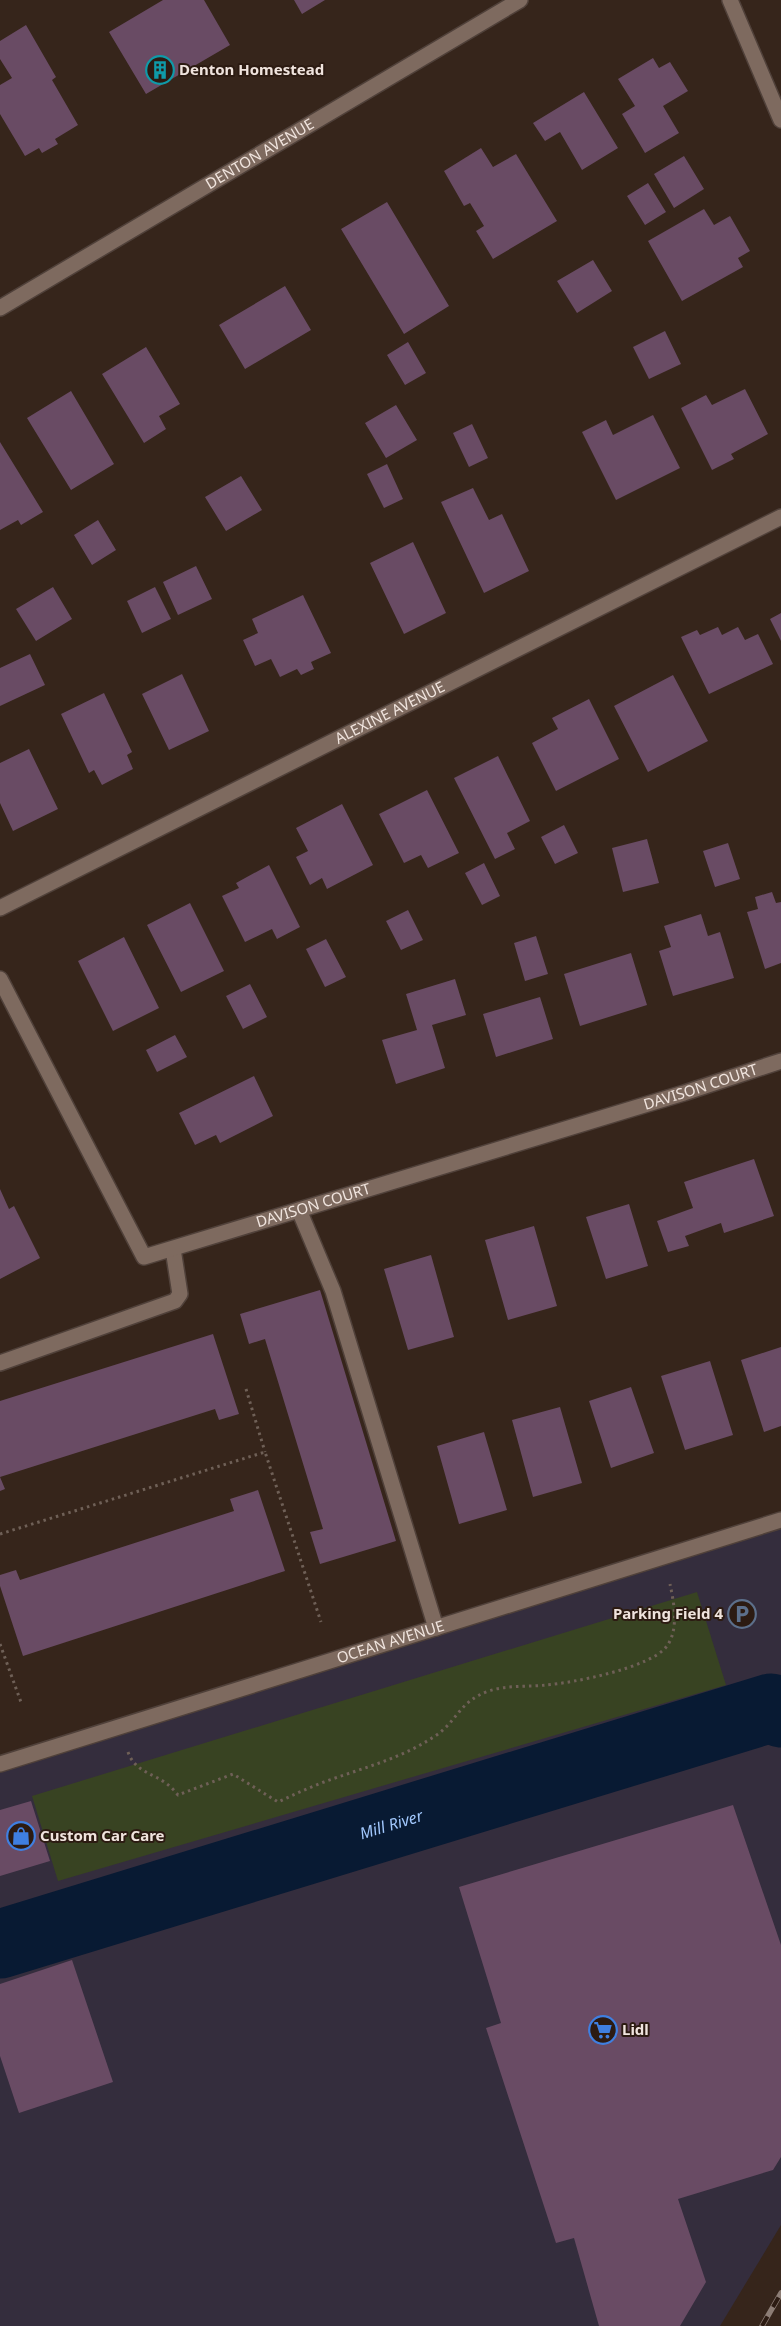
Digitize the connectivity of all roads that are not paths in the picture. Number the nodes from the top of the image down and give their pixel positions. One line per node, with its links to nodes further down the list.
1 (520, 0): 4 (street, DENTON AVENUE)
2 (730, 0): 3 (street)
3 (781, 120)
4 (0, 308)
5 (781, 517): 6 (street, ALEXINE AVENUE)
6 (0, 908)
7 (0, 980): 10 (street, DAVISON COURT)
8 (781, 1061): 9 (street, DAVISON COURT)
9 (299, 1210): 10 (street, DAVISON COURT); 13 (street)
10 (173, 1249): 11 (street)
11 (0, 1363)
12 (781, 1520): 13 (street, OCEAN AVENUE)
13 (436, 1628): 14 (street, OCEAN AVENUE)
14 (0, 1764)

